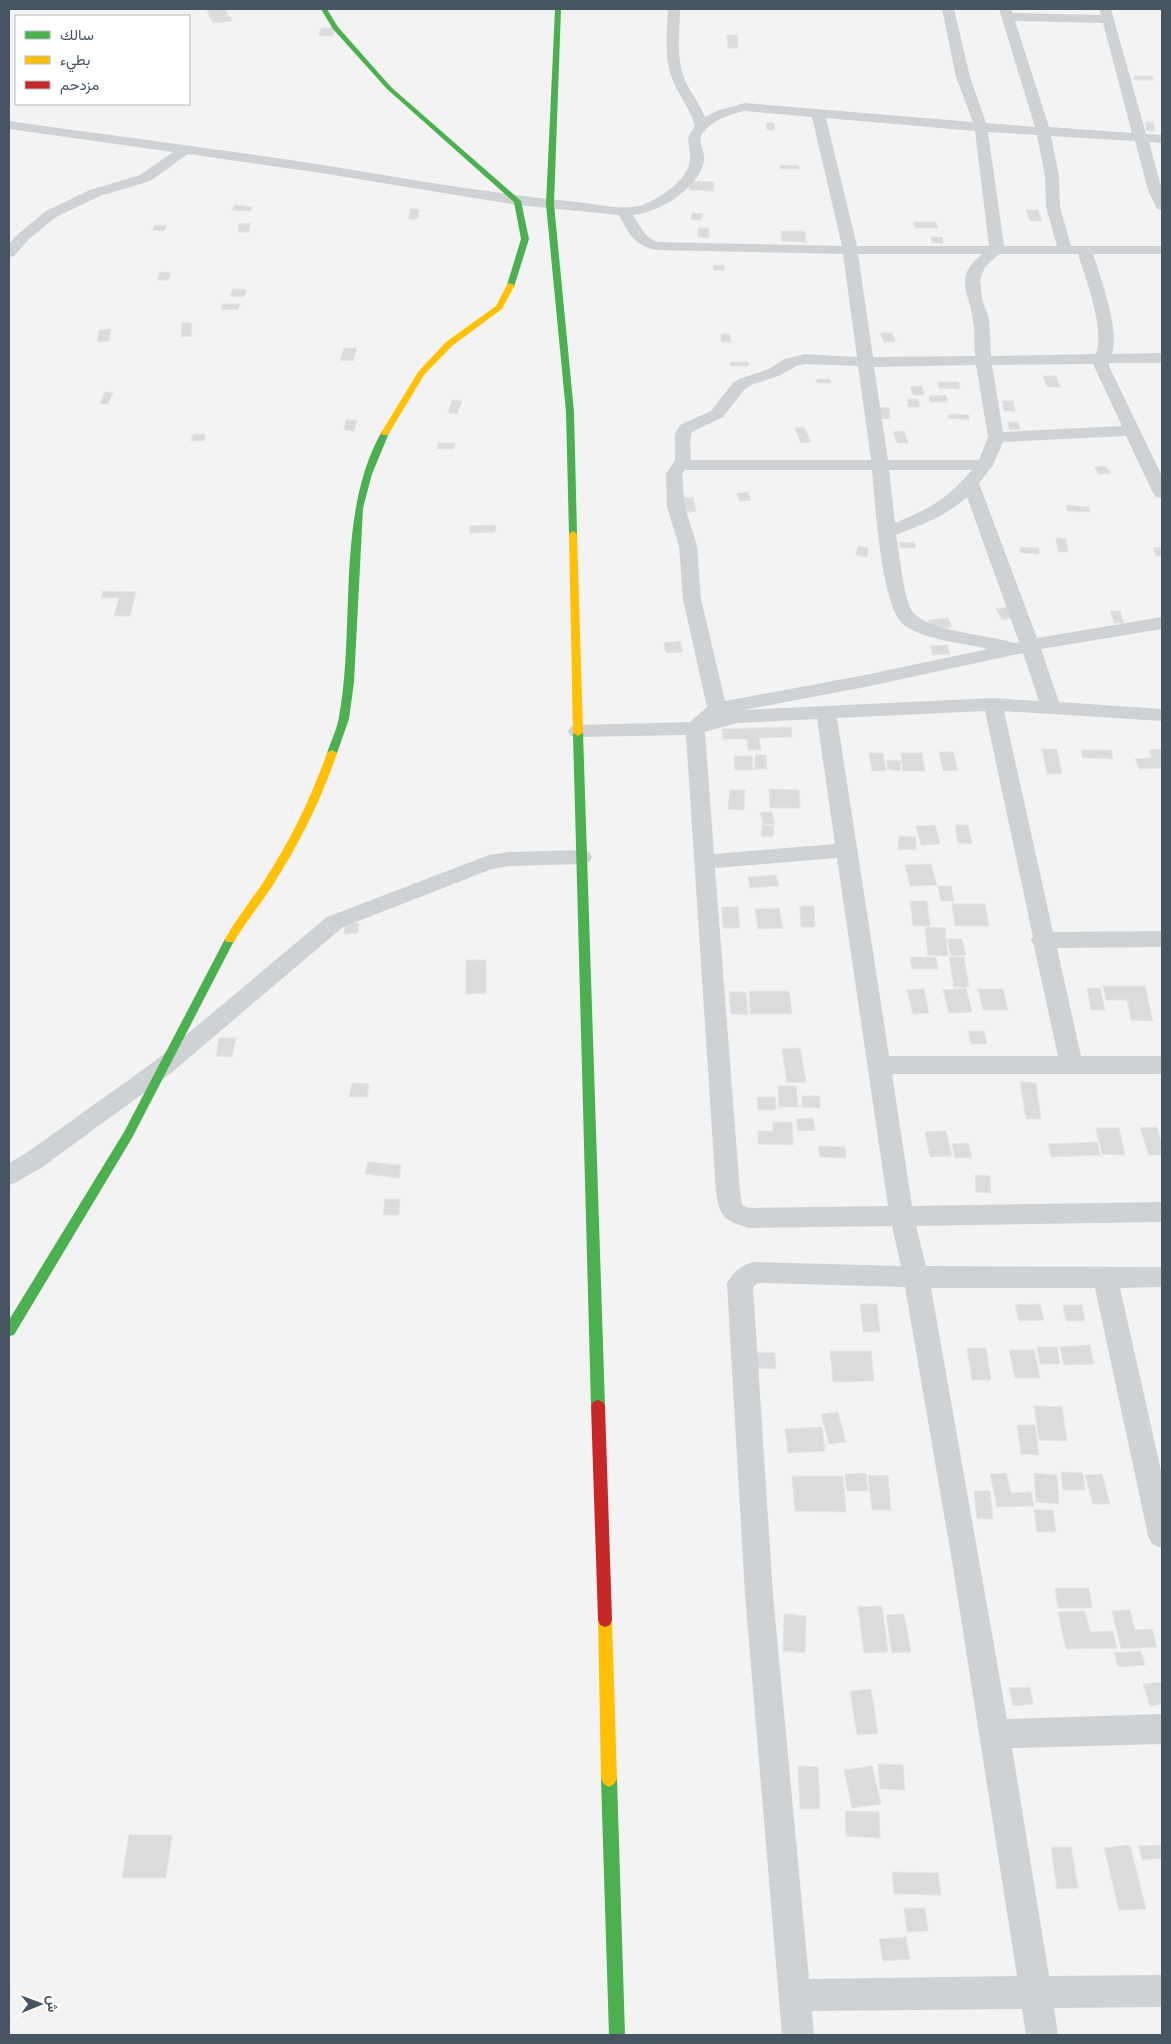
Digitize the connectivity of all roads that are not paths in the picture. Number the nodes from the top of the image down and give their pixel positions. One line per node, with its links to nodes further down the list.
1 (324, 9): 16 (main road)
2 (558, 9): 17 (main road)
3 (674, 9): 10 (street)
4 (948, 9): 9 (street)
5 (1006, 13): 6 (street); 11 (street)
6 (1107, 14): 12 (street)
7 (818, 113): 9 (street); 10 (street); 20 (street)
8 (9, 125): 14 (street)
9 (981, 127): 11 (street); 21 (street)
10 (702, 128): 19 (street)
11 (1043, 131): 12 (street); 22 (street)
12 (1140, 138): 13 (street); 15 (street)
13 (1162, 139)
14 (185, 150): 16 (street); 25 (street)
15 (1159, 190): 18 (street)
16 (517, 201): 17 (street); 56 (main road)
17 (550, 204): 19 (street); 47 (main road)
18 (1162, 206)
19 (624, 211): 20 (street)
20 (850, 249): 21 (street); 29 (street)
21 (997, 249): 22 (street); 27 (street)
22 (1064, 249): 23 (street)
23 (1084, 249): 24 (street); 28 (street)
24 (1162, 250)
25 (9, 253)
26 (1162, 358): 28 (street)
27 (983, 360): 28 (street); 29 (street); 31 (street)
28 (1101, 360): 30 (street)
29 (866, 362): 32 (street); 33 (street)
30 (1132, 431): 31 (street); 35 (street)
31 (996, 437): 34 (street)
32 (880, 464): 33 (street); 34 (street); 38 (street)
33 (680, 465): 43 (street)
34 (985, 465): 36 (street)
35 (1157, 474): 37 (street)
36 (970, 483): 38 (street); 40 (street)
37 (1162, 493)
38 (887, 533): 40 (street)
39 (1162, 623): 40 (street)
40 (1023, 647): 42 (street); 43 (street)
41 (993, 704): 42 (street); 44 (street); 52 (street)
42 (1051, 708): 45 (street)
43 (717, 709): 46 (street)
44 (826, 713): 46 (street); 48 (street)
45 (1162, 715)
46 (695, 728): 47 (street); 50 (street)
47 (578, 730): 49 (main road)
48 (847, 850): 50 (street); 54 (street)
49 (582, 857): 56 (street); 71 (main road)
50 (704, 862): 59 (street)
51 (1162, 939): 52 (street)
52 (1042, 940): 55 (street)
53 (1162, 1064): 55 (street)
54 (880, 1065): 55 (street); 59 (street)
55 (1071, 1065)
56 (164, 1067): 57 (street); 63 (main road)
57 (9, 1175)
58 (1162, 1212): 59 (street)
59 (902, 1217): 60 (street)
60 (916, 1277): 62 (street); 67 (street); 70 (street)
61 (1162, 1277): 62 (street)
62 (1104, 1278): 64 (street)
63 (9, 1331)
64 (1153, 1447): 65 (street)
65 (1162, 1535)
66 (1162, 1729): 67 (street)
67 (996, 1734): 69 (street)
68 (1162, 1991): 69 (street)
69 (1035, 1992): 70 (street); 73 (street)
70 (795, 1995): 72 (street)
71 (617, 2035)
72 (798, 2035)
73 (1042, 2035)

